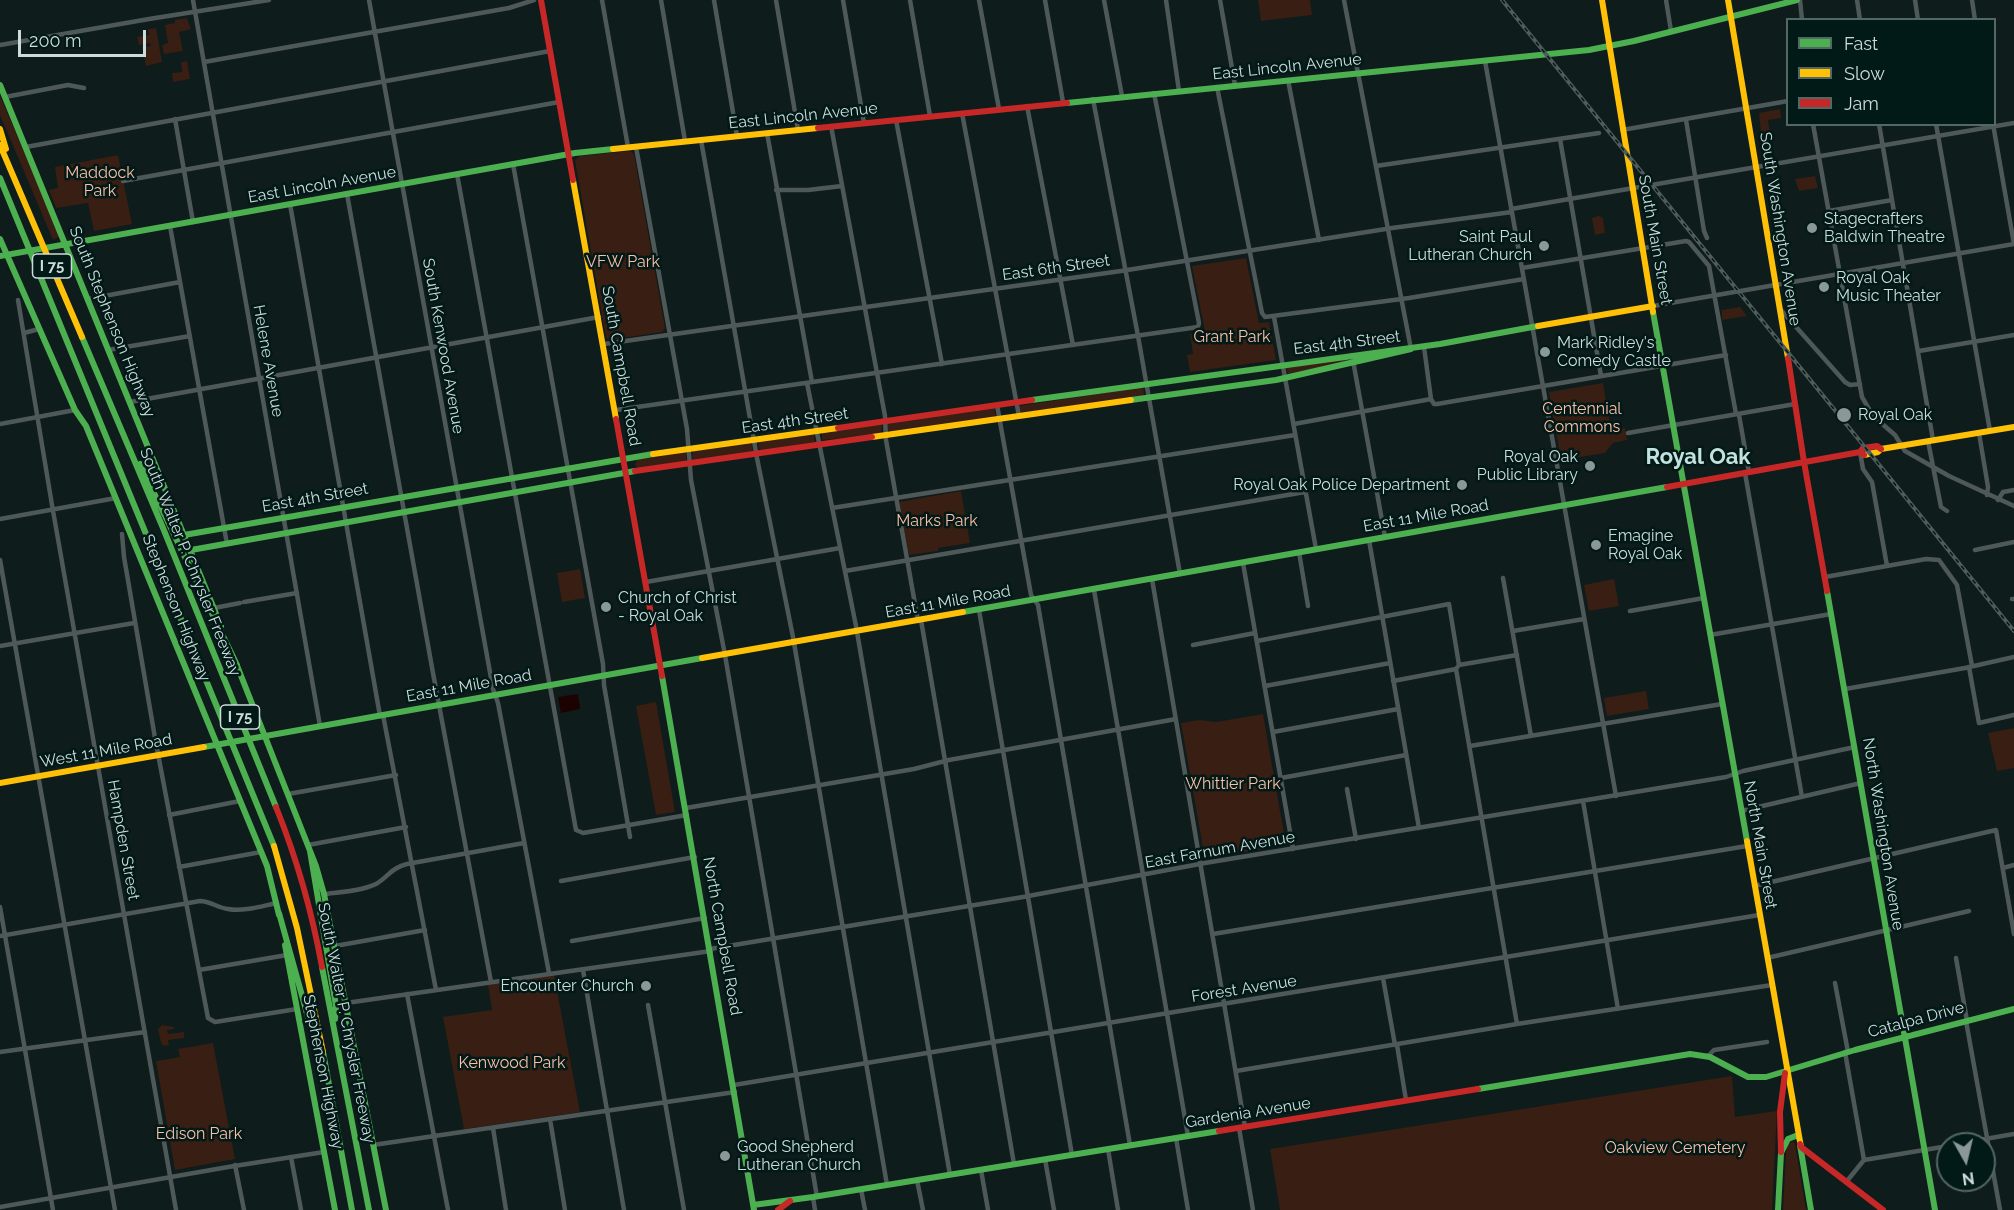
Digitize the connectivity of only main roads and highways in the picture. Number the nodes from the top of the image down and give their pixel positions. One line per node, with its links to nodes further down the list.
1 (541, 0): 10 (main road, South Campbell Road)
2 (1602, 0): 6 (main road, South Main Street)
3 (1728, 0): 5 (main road, South Washington Avenue)
4 (1799, 0): 5 (main road, East Lincoln Avenue)
5 (1731, 16): 6 (main road, East Lincoln Avenue); 23 (main road, South Washington Avenue)
6 (1609, 46): 10 (main road, East Lincoln Avenue); 16 (main road, South Main Street)
7 (0, 85): 14 (main road, South Stephenson Highway)
8 (0, 129): 11 (main road)
9 (0, 145): 11 (main road, South Walter P. Chrysler Freeway / I 75)
10 (569, 154): 14 (main road, East Lincoln Avenue); 21 (main road, South Campbell Road)
11 (14, 177): 18 (main road, South Walter P. Chrysler Freeway / I 75)
12 (0, 178): 41 (main road, I 75)
13 (0, 239): 15 (main road, Stephenson Highway)
14 (66, 245): 15 (main road, East Lincoln Avenue); 28 (main road, South Stephenson Highway)
15 (6, 255): 33 (main road, Stephenson Highway)
16 (1653, 306): 17 (main road, East 4th Street); 27 (main road, South Main Street)
17 (1353, 358): 20 (main road, East 4th Street); 24 (main road, East 4th Street)
18 (114, 412): 30 (main road); 38 (main road, South Walter P. Chrysler Freeway / I 75)
19 (2014, 427): 23 (main road)
20 (639, 456): 21 (main road, East 4th Street); 24 (main road)
21 (624, 458): 22 (main road, East 4th Street); 25 (main road, South Campbell Road)
22 (610, 461): 26 (main road); 28 (main road, East 4th Street)
23 (1804, 462): 27 (main road); 39 (main road, North Washington Avenue)
24 (638, 471): 25 (main road, East 4th Street)
25 (627, 473): 26 (main road, East 4th Street); 31 (main road, South Campbell Road)
26 (613, 475): 29 (main road, East 4th Street)
27 (1683, 484): 31 (main road, East 11 Mile Road); 40 (main road, North Main Street)
28 (184, 536): 29 (main road, South Stephenson Highway)
29 (191, 550): 30 (main road, South Stephenson Highway)
30 (237, 664): 32 (main road, South Stephenson Highway)
31 (660, 666): 32 (main road, East 11 Mile Road); 46 (main road, North Campbell Road)
32 (261, 736): 33 (main road, East 11 Mile Road); 35 (main road, South Stephenson Highway)
33 (220, 743): 34 (main road, West 11 Mile Road); 36 (main road, Stephenson Highway)
34 (0, 783)
35 (309, 848): 38 (main road); 50 (main road)
36 (279, 914): 41 (main road); 47 (main road, Stephenson Highway)
37 (2014, 1009): 39 (main road, Catalpa Drive)
38 (334, 1032): 49 (main road, South Walter P. Chrysler Freeway / I 75)
39 (1904, 1037): 40 (main road, Catalpa Drive); 55 (main road, North Washington Avenue)
40 (1786, 1071): 42 (main road, North Main Street); 44 (main road); 45 (main road, Gardenia Avenue)
41 (327, 1077): 48 (main road, I 75)
42 (1798, 1136): 43 (main road, North Main Street); 44 (main road)
43 (1801, 1147): 53 (main road); 54 (main road)
44 (1781, 1153): 52 (main road)
45 (791, 1201): 46 (main road, Gardenia Avenue); 51 (main road, Gardenia Avenue)
46 (753, 1208)
47 (335, 1210)
48 (352, 1210)
49 (369, 1210)
50 (386, 1210)
51 (778, 1210)
52 (1778, 1210)
53 (1811, 1210)
54 (1883, 1210)
55 (1935, 1210)

